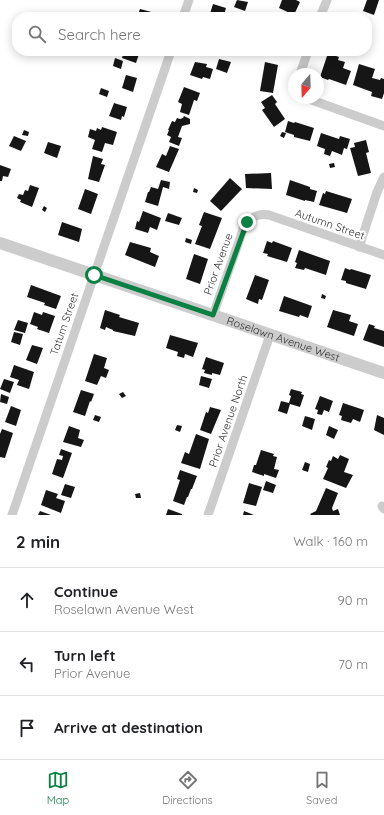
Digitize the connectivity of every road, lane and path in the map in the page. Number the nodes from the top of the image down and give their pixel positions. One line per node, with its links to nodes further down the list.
1 (189, 0): 3 (street)
2 (327, 0): 4 (street)
3 (185, 12)
4 (322, 12)
5 (169, 56): 15 (street, Tatum Street)
6 (306, 56): 7 (street)
7 (302, 68)
8 (321, 104): 9 (street)
9 (384, 126)
10 (384, 177): 13 (street)
11 (269, 215): 13 (street, Autumn Street); 16 (street, Prior Avenue)
12 (0, 243): 15 (street, Roselawn Avenue West)
13 (359, 247): 14 (street, Autumn Street)
14 (384, 255)
15 (94, 275): 16 (street, Roselawn Avenue West); 19 (street, Tatum Street)
16 (213, 315): 17 (street, Roselawn Avenue West)
17 (270, 335): 18 (street, Roselawn Avenue West); 20 (street, Prior Avenue North)
18 (384, 373)
19 (12, 515)
20 (208, 515)

